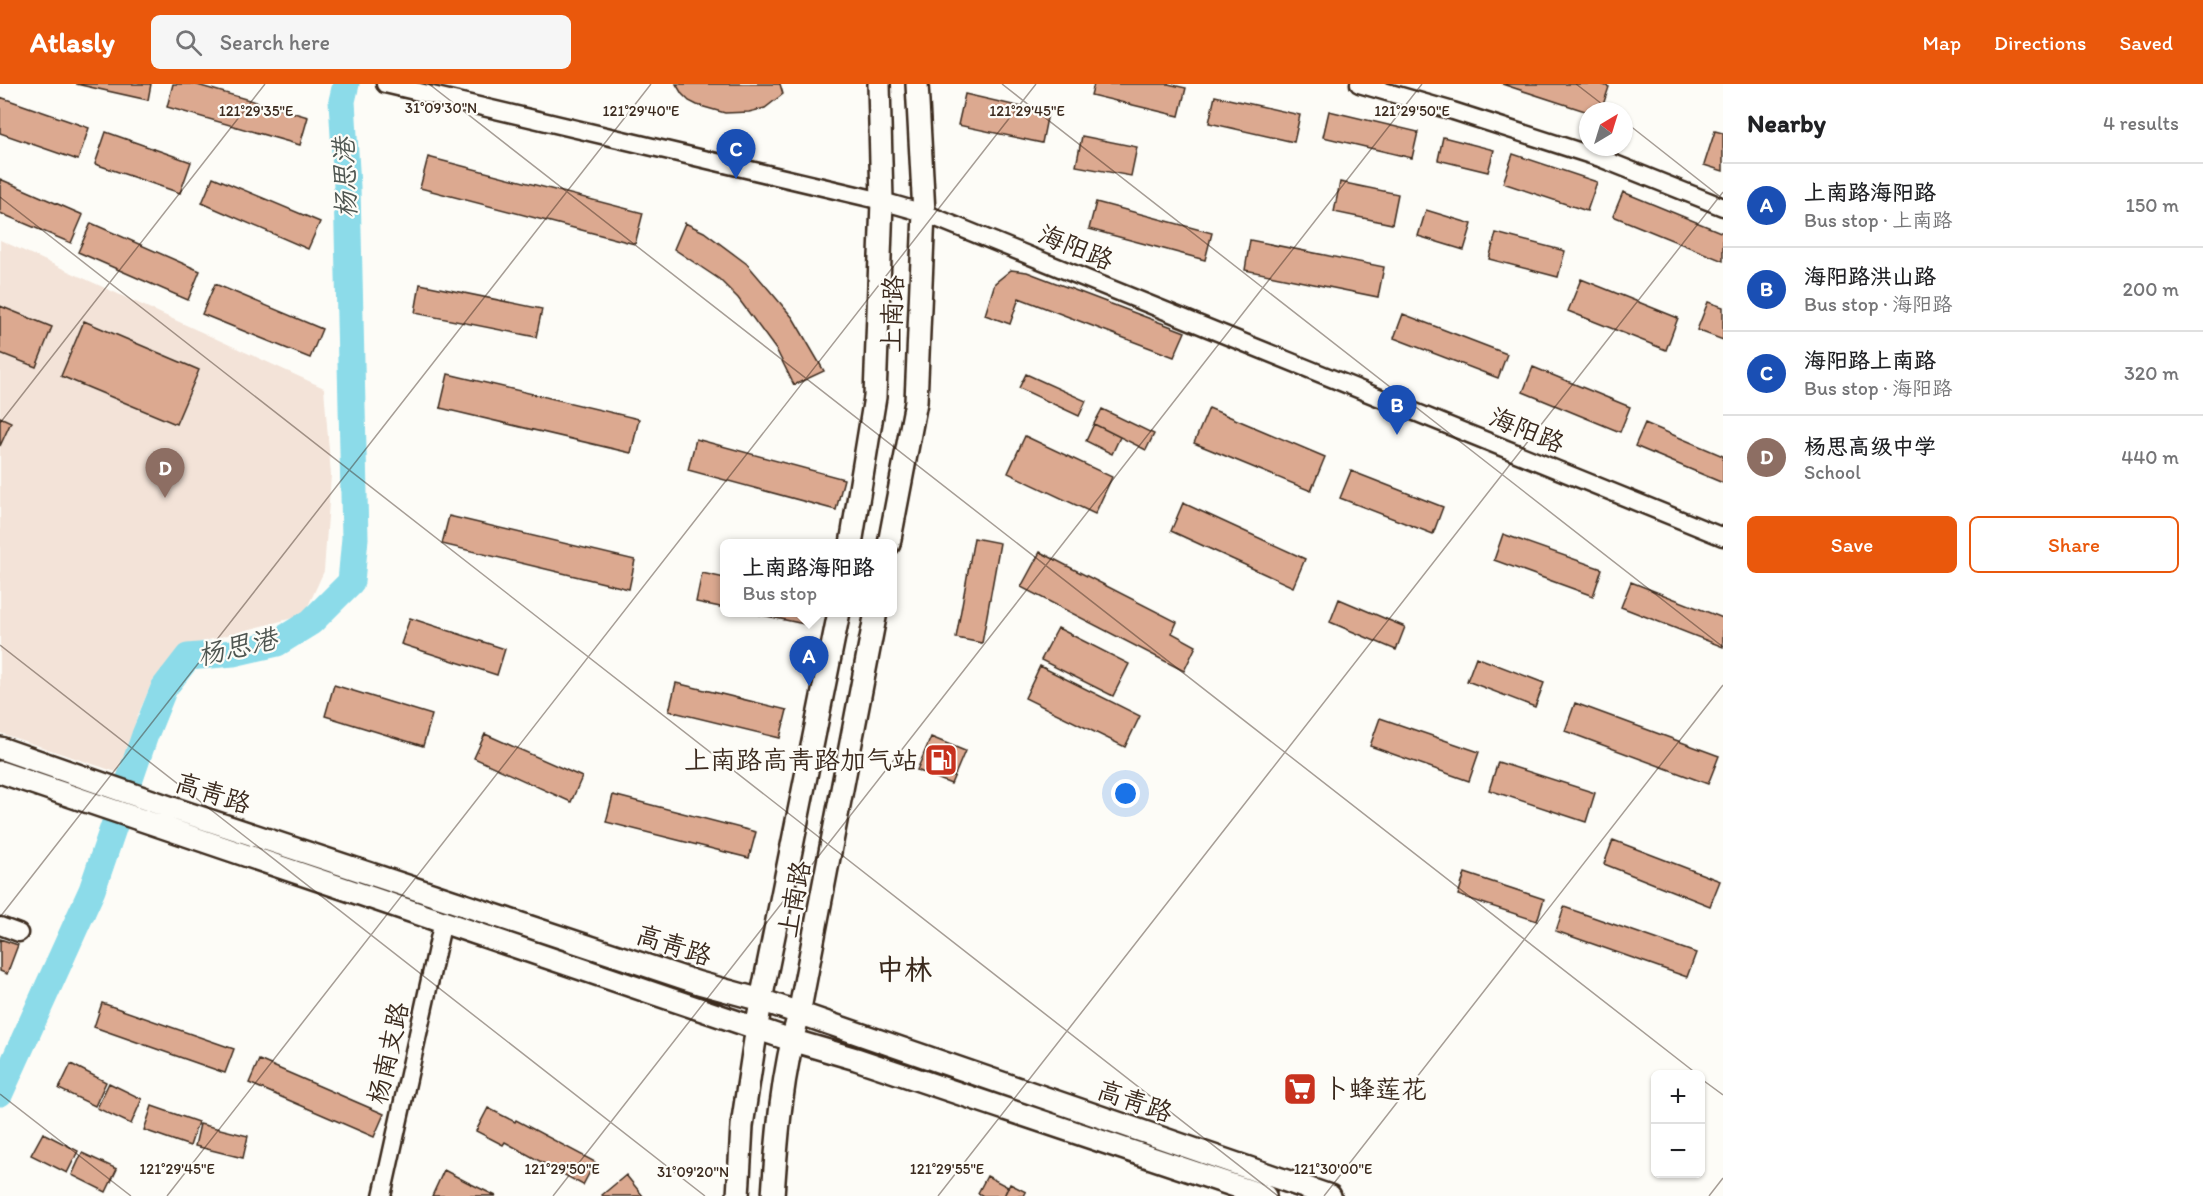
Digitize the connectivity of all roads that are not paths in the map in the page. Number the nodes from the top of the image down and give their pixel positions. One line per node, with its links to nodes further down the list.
1 (385, 84): 5 (street, 海阳路)
2 (879, 84): 5 (main road, 上南路)
3 (917, 84): 7 (main road, 上南路)
4 (1359, 84): 6 (street)
5 (882, 201): 7 (street, 海阳路); 9 (main road, 上南路)
6 (1723, 207)
7 (924, 213): 8 (street, 海阳路); 10 (main road, 上南路)
8 (1723, 537)
9 (852, 539)
10 (890, 539)
11 (838, 617): 19 (main road, 上南路)
12 (875, 617): 20 (main road, 上南路)
13 (0, 748): 15 (main road, 高青路)
14 (0, 772): 15 (main road, 高青路)
15 (165, 817): 16 (main road, 高青路); 19 (main road, 高青路)
16 (443, 921): 21 (main road, 高青路); 23 (street, 杨南支路)
17 (0, 926): 18 (street)
18 (20, 933)
19 (761, 1000): 20 (main road, 高青路); 21 (main road, 上南路)
20 (799, 1014): 22 (main road, 上南路); 27 (main road, 高青路)
21 (758, 1028): 22 (main road, 高青路); 24 (main road, 上南路)
22 (791, 1040): 25 (main road, 上南路); 26 (main road, 高青路)
23 (382, 1196)
24 (738, 1196)
25 (773, 1196)
26 (1265, 1196)
27 (1330, 1196)

